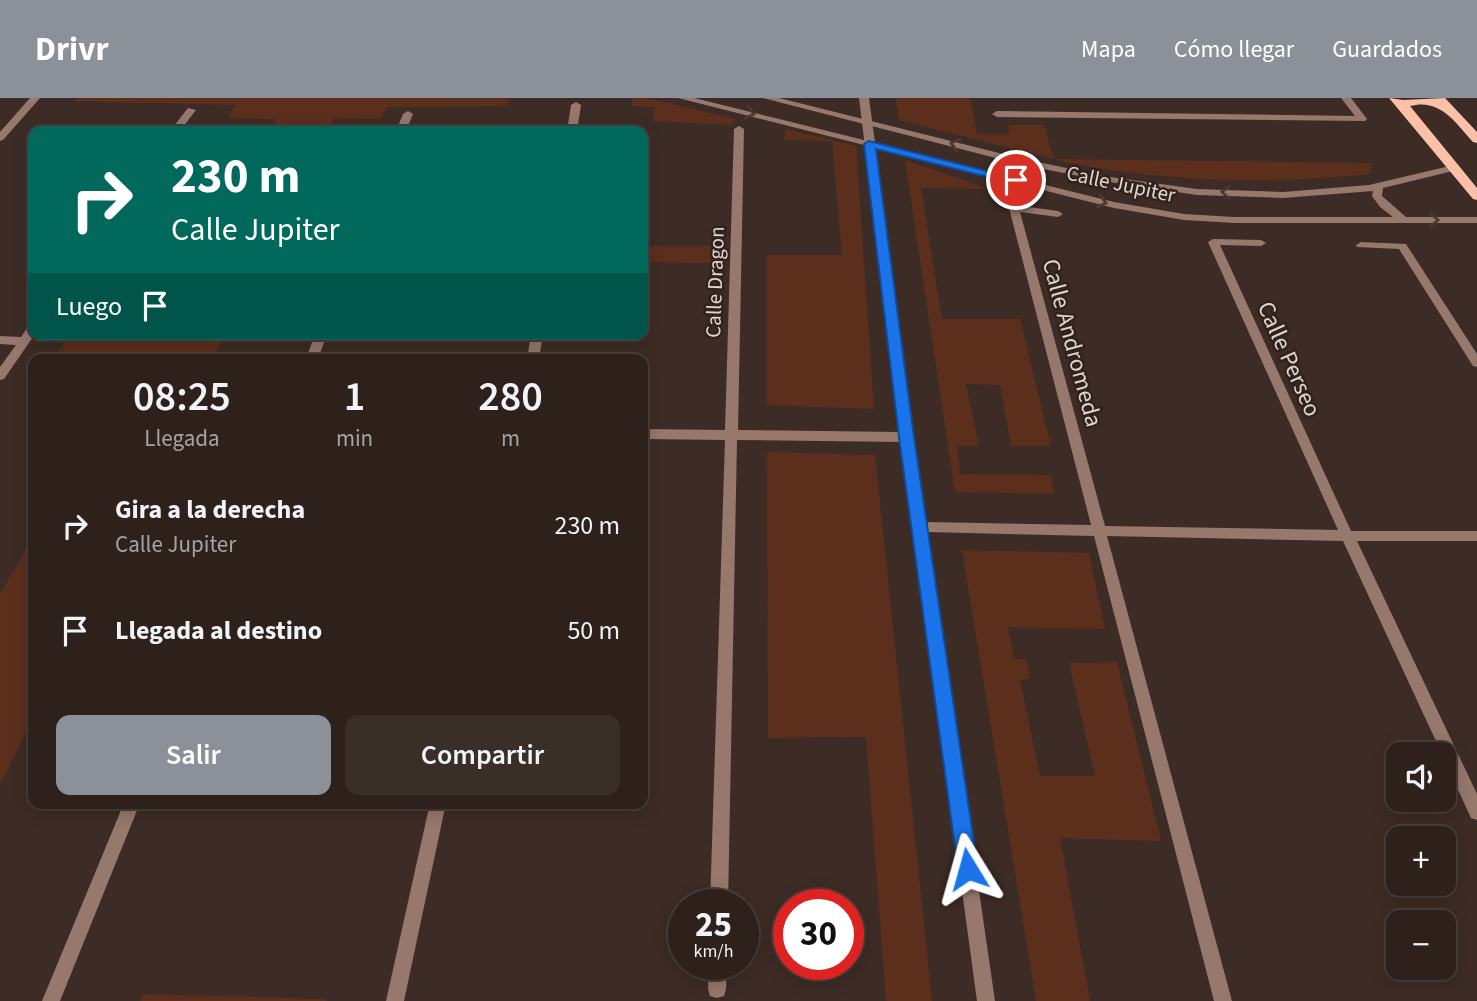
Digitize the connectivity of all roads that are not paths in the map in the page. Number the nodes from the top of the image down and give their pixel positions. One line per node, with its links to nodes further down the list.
1 (35, 98): 19 (street)
2 (683, 98): 21 (street, Calle Jupiter, one-way to 21)
3 (768, 98): 14 (street, Calle Jupiter)
4 (864, 98): 14 (street)
5 (1346, 98): 13 (street)
6 (1395, 98): 10 (main road)
7 (1439, 98): 9 (main road)
8 (576, 105): 17 (street)
9 (1449, 108): 10 (main road); 20 (main road)
10 (1404, 109): 22 (main road)
11 (191, 110): 15 (street)
12 (408, 114): 16 (street)
13 (997, 114)
14 (867, 121): 21 (street); 24 (street, Calle Jupiter, one-way to 14)
15 (179, 126)
16 (403, 126)
17 (573, 126)
18 (739, 129): 38 (street, Calle Dragon)
19 (0, 138)
20 (1477, 139)
21 (869, 144): 27 (street, Calle Jupiter, one-way to 27); 39 (street)
22 (1454, 168): 23 (street, Calle Jupiter); 25 (main road)
23 (1378, 188): 24 (street, Calle Jupiter); 28 (street)
24 (1259, 193): 27 (street)
25 (1477, 196)
26 (1058, 215): 41 (street, Calle Andromeda)
27 (1274, 220): 28 (street, Calle Jupiter)
28 (1404, 220): 29 (street, Calle Jupiter, one-way to 29)
29 (1477, 220)
30 (1261, 243): 42 (street, Calle Perseo)
31 (1361, 245): 35 (street)
32 (28, 335): 34 (street)
33 (0, 340): 34 (street)
34 (24, 341): 36 (street)
35 (1477, 363)
36 (0, 376)
37 (648, 434): 38 (street)
38 (730, 435): 39 (street); 47 (street, Calle Dragon)
39 (907, 437): 40 (street)
40 (920, 527): 41 (street); 52 (street)
41 (1100, 531): 42 (street); 53 (street)
42 (1347, 536): 43 (street); 46 (street)
43 (1477, 536)
44 (130, 809): 50 (street)
45 (437, 809): 51 (street)
46 (1477, 812)
47 (719, 889)
48 (717, 980): 49 (street)
49 (717, 989)
50 (51, 1001)
51 (395, 1001)
52 (986, 1001)
53 (1223, 1001)

